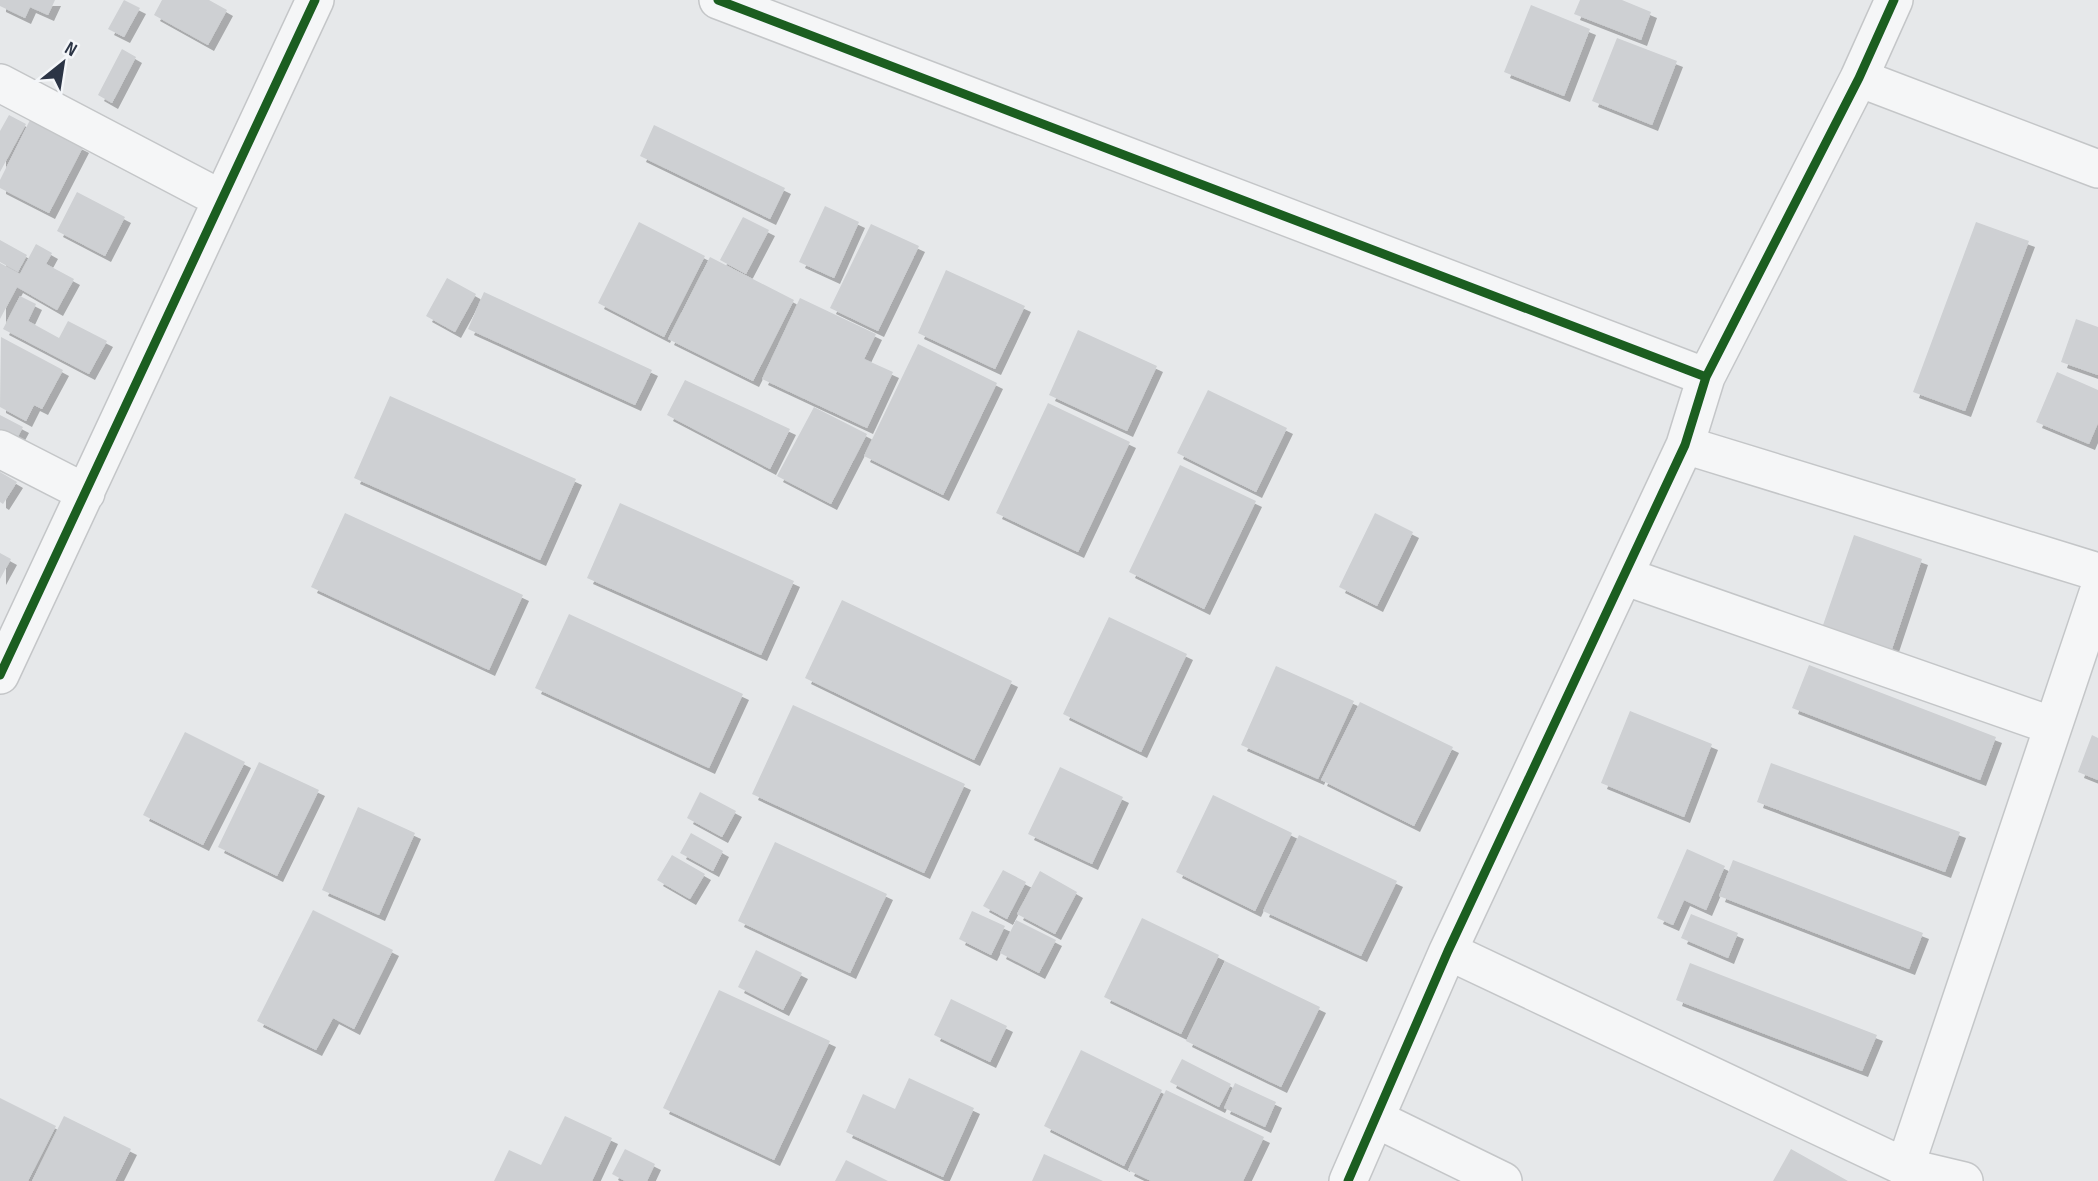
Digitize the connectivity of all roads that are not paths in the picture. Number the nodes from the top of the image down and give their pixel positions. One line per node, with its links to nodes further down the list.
1 (315, 0): 7 (street)
2 (718, 0): 8 (street)
3 (1894, 0): 4 (street)
4 (1859, 78): 6 (street); 8 (street)
5 (0, 83): 7 (street)
6 (2098, 169)
7 (221, 199): 11 (street)
8 (1706, 377): 9 (street)
9 (1685, 445): 12 (street); 13 (street)
10 (0, 449): 11 (street)
11 (86, 493): 15 (street)
12 (2098, 572)
13 (1624, 576): 16 (street); 17 (street)
14 (2098, 593): 16 (street)
15 (0, 675)
16 (2053, 726): 19 (street)
17 (1448, 951): 18 (street); 19 (street)
18 (1376, 1119): 20 (street); 21 (street)
19 (1905, 1167): 22 (street)
20 (1349, 1181)
21 (1503, 1181)
22 (1965, 1181)

